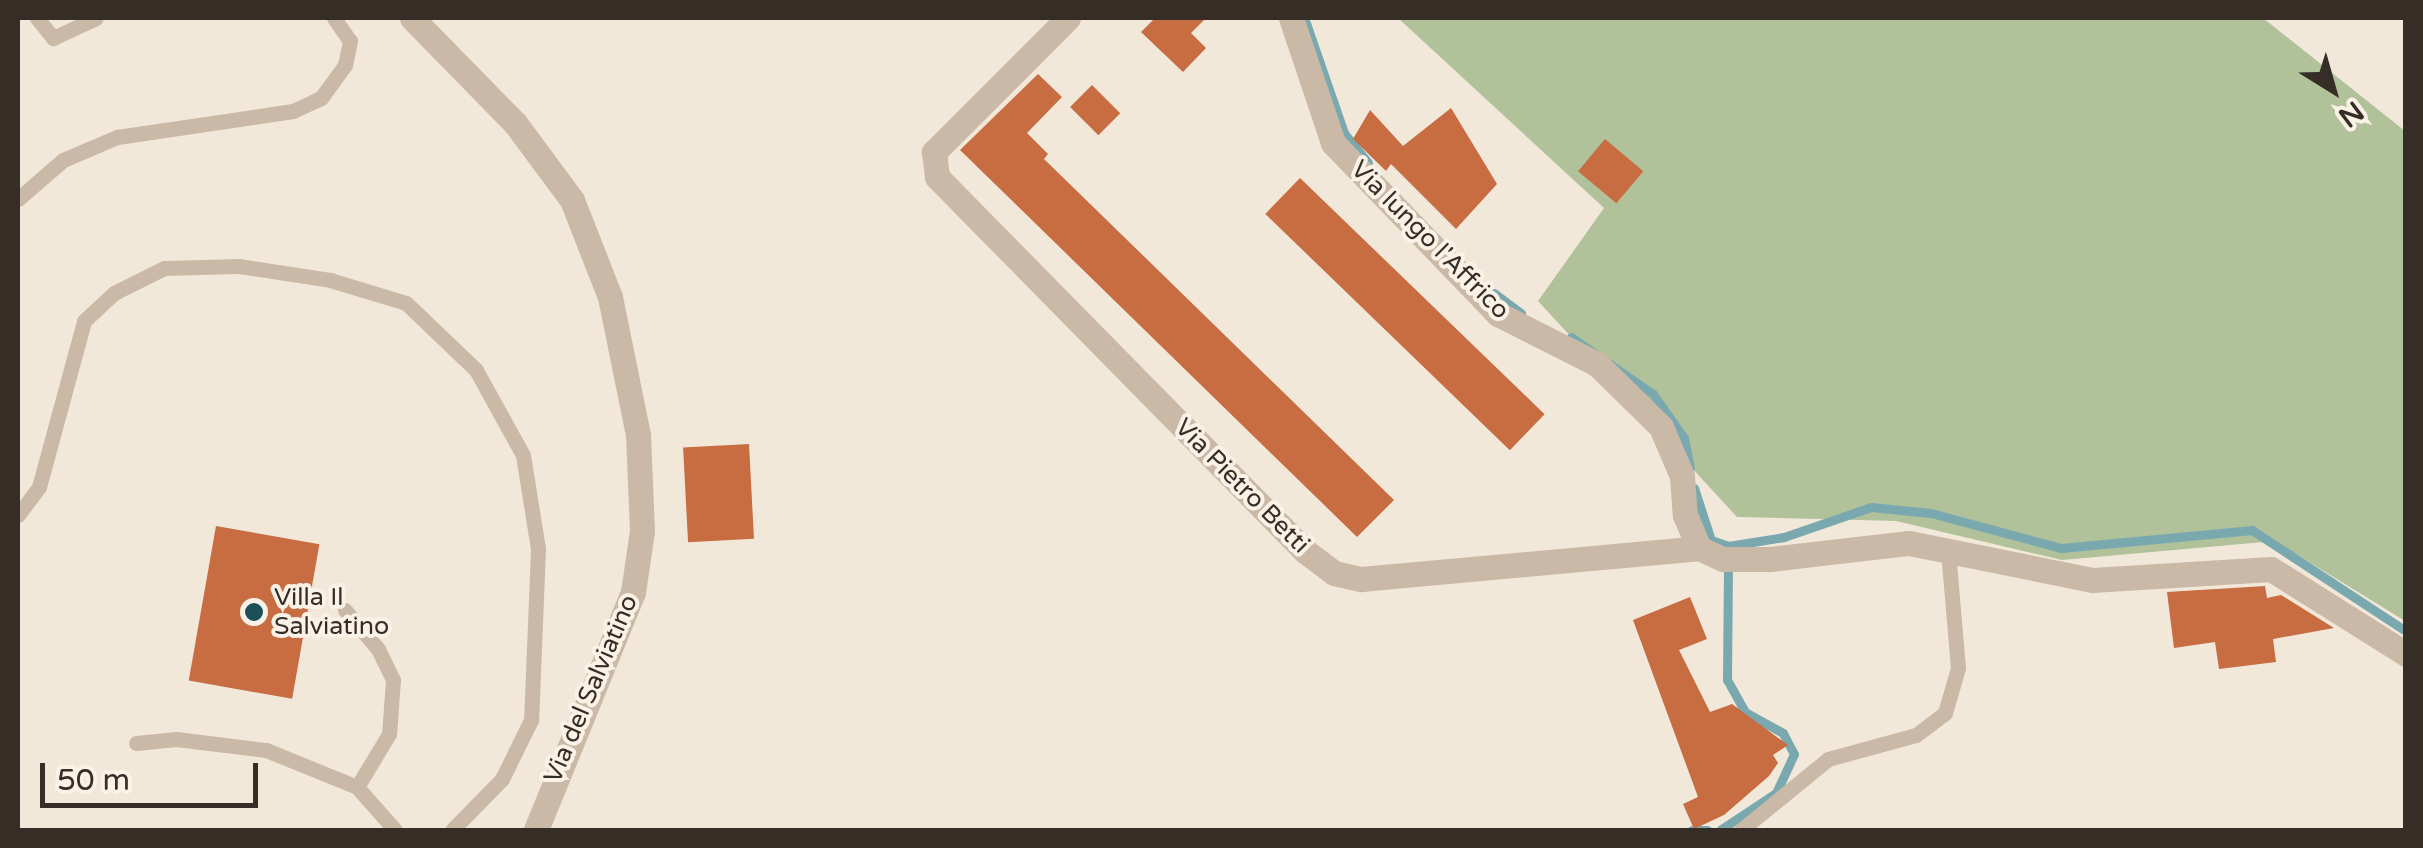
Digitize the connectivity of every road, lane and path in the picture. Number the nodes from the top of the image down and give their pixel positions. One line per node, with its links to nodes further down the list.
1 (37, 18): 2 (lane)
2 (96, 18)
3 (334, 18): 7 (lane)
4 (412, 18): 17 (street, Via del Salviatino)
5 (1068, 18): 9 (street, Via Pietro Betti)
6 (1291, 18): 9 (street, Via lungo l'Affrico)
7 (18, 199)
8 (18, 515): 16 (lane)
9 (1699, 548): 10 (street)
10 (1948, 551): 12 (street); 18 (lane)
11 (345, 610): 14 (lane)
12 (2406, 654)
13 (136, 744): 14 (lane)
14 (357, 787): 15 (lane)
15 (395, 830)
16 (452, 830)
17 (536, 830)
18 (1740, 830)

